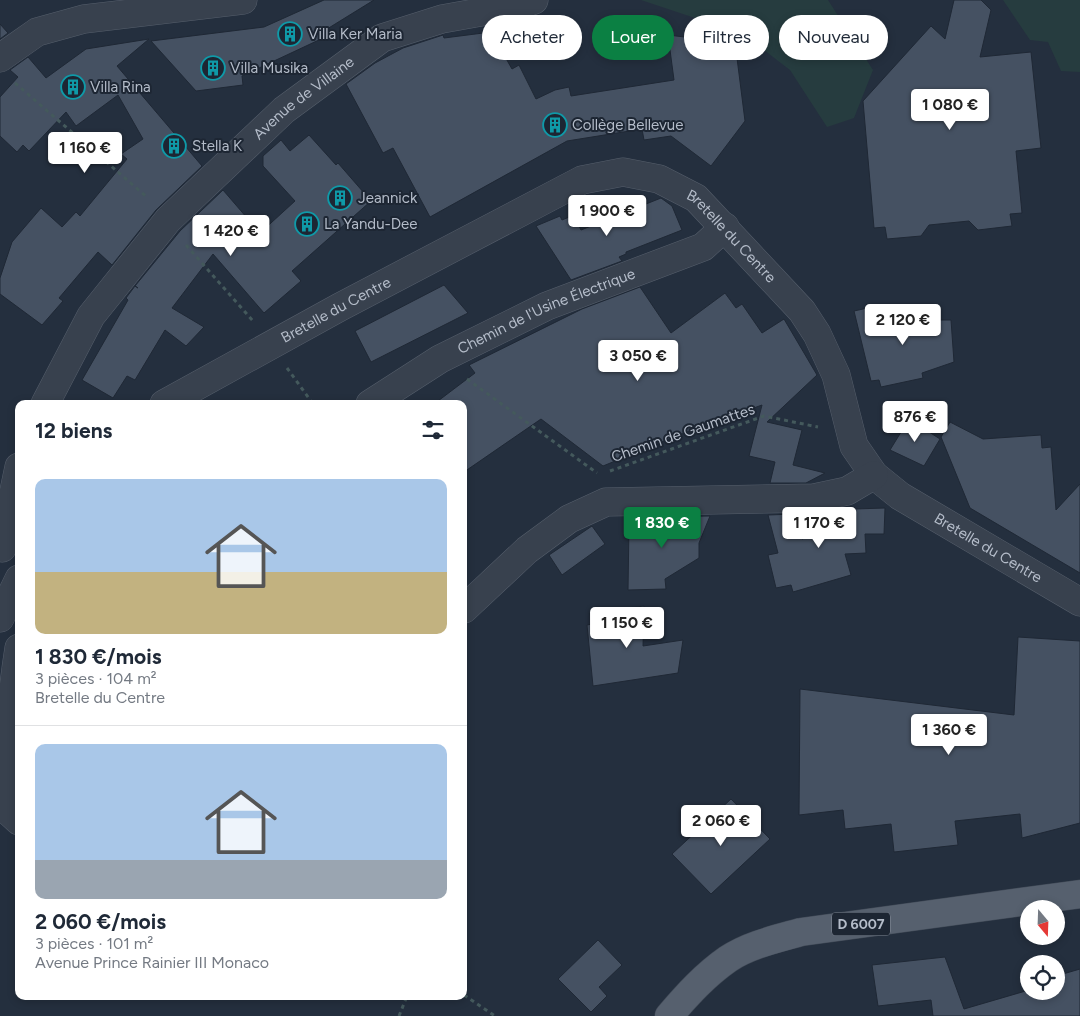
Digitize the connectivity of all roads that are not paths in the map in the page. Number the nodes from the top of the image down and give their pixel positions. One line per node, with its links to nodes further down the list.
1 (243, 0): 3 (street)
2 (534, 0): 5 (street, Avenue de Villaine)
3 (4, 67)
4 (725, 227): 6 (street, Bretelle du Centre); 7 (street, Chemin de l'Usine Électrique); 8 (street, Bretelle du Centre)
5 (47, 400)
6 (171, 400)
7 (376, 400)
8 (874, 475): 12 (street, Bretelle du Centre); 13 (street)
9 (15, 499): 10 (street)
10 (7, 545)
11 (15, 590): 14 (street)
12 (1080, 602)
13 (467, 605)
14 (0, 618)
15 (15, 672): 16 (street)
16 (15, 817)
17 (1080, 894): 18 (main road, D 6007)
18 (669, 1016)

